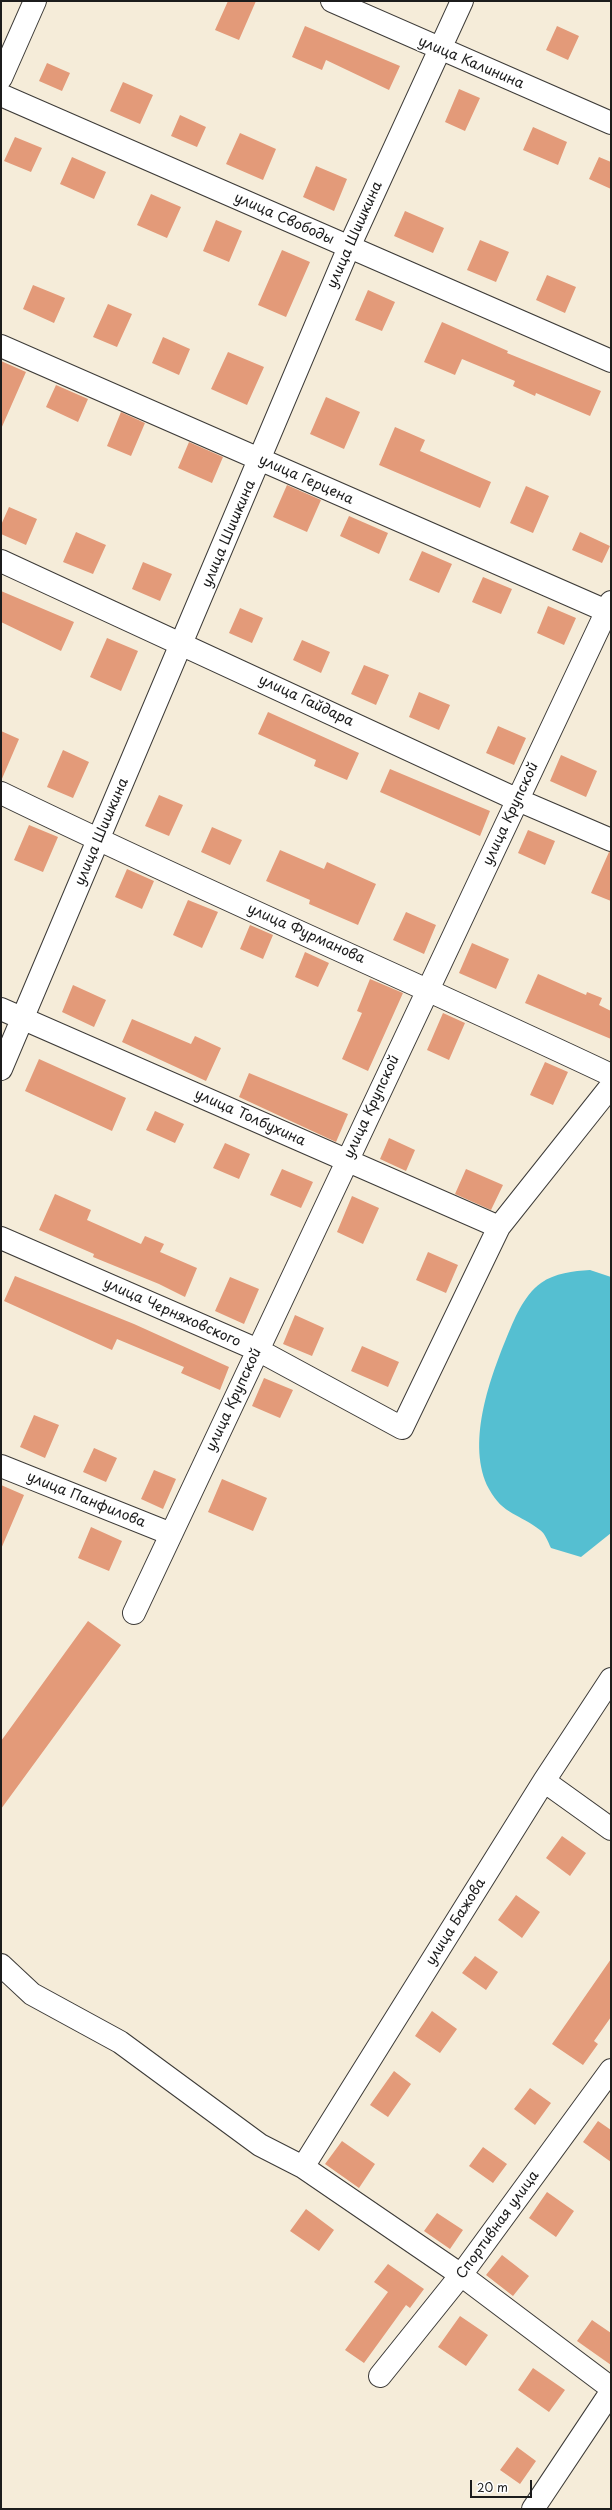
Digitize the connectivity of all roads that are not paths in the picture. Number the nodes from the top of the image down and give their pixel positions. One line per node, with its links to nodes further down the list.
1 (35, 1): 5 (street)
2 (332, 1): 4 (street, улица Калинина)
3 (462, 1): 4 (street, улица Шишкина)
4 (440, 50): 7 (street, улица Калинина); 8 (street, улица Шишкина)
5 (1, 78)
6 (1, 95): 8 (street, улица Свободы)
7 (611, 123)
8 (349, 247): 10 (street, улица Свободы); 11 (street, улица Шишкина)
9 (1, 346): 11 (street, улица Герцена)
10 (611, 361)
11 (260, 460): 13 (street, улица Герцена); 14 (street, улица Шишкина)
12 (1, 561): 14 (street, улица Гайдара)
13 (610, 609): 16 (street, улица Крупской)
14 (182, 643): 16 (street, улица Гайдара); 17 (street, улица Шишкина)
15 (1, 793): 17 (street, улица Фурманова)
16 (518, 800): 18 (street, улица Гайдара); 19 (street, улица Крупской)
17 (98, 840): 19 (street, улица Фурманова); 21 (street, улица Шишкина)
18 (611, 840)
19 (428, 989): 23 (street, улица Фурманова); 25 (street, улица Крупской)
20 (1, 1009): 21 (street, улица Толбухина)
21 (22, 1019): 22 (street, улица Шишкина); 25 (street, улица Толбухина)
22 (1, 1069)
23 (611, 1075)
24 (611, 1086): 26 (street)
25 (347, 1161): 26 (street, улица Толбухина); 28 (street, улица Крупской)
26 (499, 1227): 28 (street, улица Черняховского)
27 (1, 1238): 28 (street, улица Черняховского)
28 (258, 1350): 30 (street, улица Крупской)
29 (1, 1466): 30 (street, улица Панфилова)
30 (171, 1534): 31 (street, улица Крупской)
31 (134, 1613)
32 (611, 1679): 33 (street, улица Бажова)
33 (544, 1781): 34 (street); 37 (street, улица Бажова)
34 (611, 1829)
35 (1, 1965): 37 (street)
36 (611, 2070): 38 (street, Спортивная улица)
37 (303, 2167): 38 (street)
38 (461, 2275): 39 (street, Спортивная улица); 40 (street)
39 (380, 2376)
40 (611, 2388)
41 (611, 2392): 42 (street)
42 (533, 2509)

